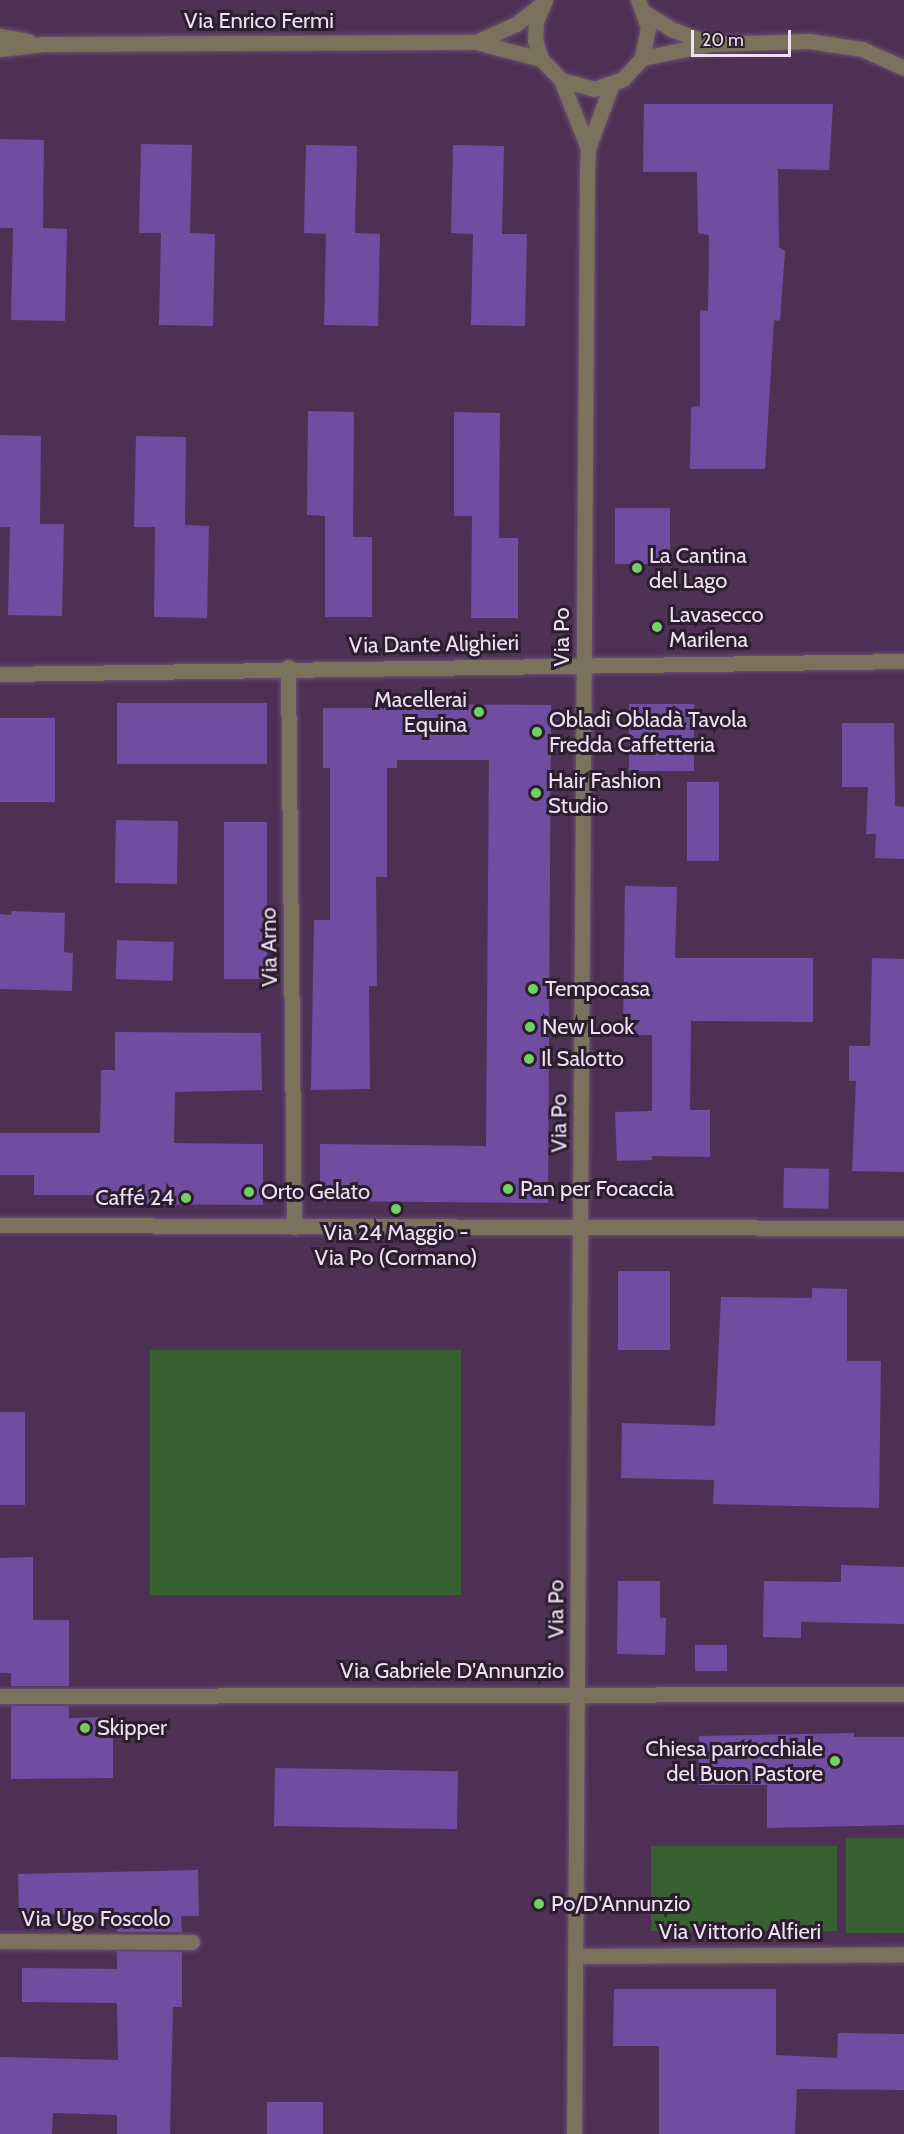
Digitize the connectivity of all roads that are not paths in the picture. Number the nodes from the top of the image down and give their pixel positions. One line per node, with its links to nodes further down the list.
1 (544, 1): 4 (street, Via Enrico Fermi); 9 (street)
2 (641, 6): 6 (street); 8 (street)
3 (0, 36): 5 (street, Via Enrico Fermi)
4 (476, 42): 5 (street, Via Enrico Fermi); 9 (street, Via Enrico Fermi)
5 (43, 44): 7 (street, Via Enrico Fermi)
6 (711, 44): 8 (street); 10 (street)
7 (0, 49)
8 (642, 58): 12 (street)
9 (542, 59): 11 (street)
10 (904, 68)
11 (561, 80): 12 (street); 13 (street, Via Po)
12 (611, 86): 13 (street, Via Po)
13 (588, 148): 15 (street, Via Po)
14 (904, 661): 15 (street, Via Dante Alighieri)
15 (584, 665): 16 (street, Via Dante Alighieri); 20 (street, Via Po)
16 (288, 668): 17 (street, Via Dante Alighieri); 19 (street, Via Arno)
17 (0, 674)
18 (0, 1225): 19 (street)
19 (294, 1227): 20 (street)
20 (581, 1228): 21 (street); 22 (street, Via Po)
21 (904, 1228)
22 (578, 1693): 23 (street, Via Gabriele D'Annunzio); 24 (street, Via Gabriele D'Annunzio); 28 (street, Via Po)
23 (904, 1694)
24 (0, 1696)
25 (0, 1941): 26 (street, Via Ugo Foscolo)
26 (192, 1942)
27 (904, 1954): 28 (street, Via Vittorio Alfieri)
28 (576, 1956): 29 (street, Via Po)
29 (574, 2134)

